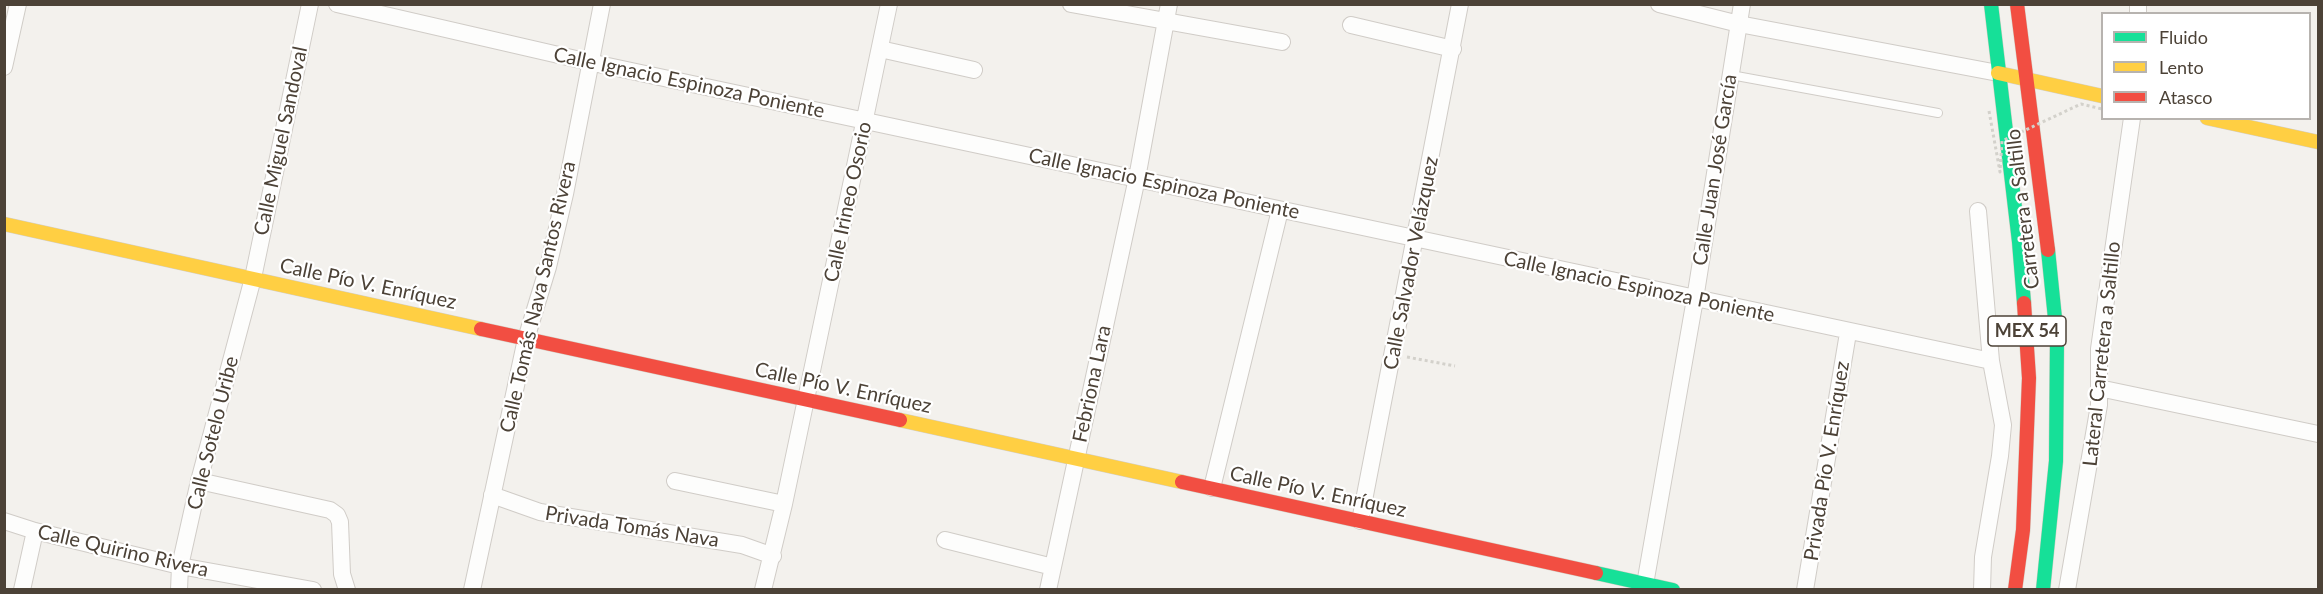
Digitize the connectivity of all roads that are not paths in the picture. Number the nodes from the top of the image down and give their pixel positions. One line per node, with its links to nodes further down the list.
1 (18, 4): 15 (street)
2 (310, 4): 36 (street, Calle Miguel Sandoval)
3 (337, 4): 19 (street, Calle Ignacio Espinoza Poniente)
4 (602, 4): 19 (street, Calle Tomás Nava Santos Rivera)
5 (889, 4): 17 (street, Calle Irineo Osorio)
6 (1071, 4): 12 (street)
7 (1460, 4): 18 (street, Calle Salvador Velázquez)
8 (1659, 4): 13 (street)
9 (1742, 4): 13 (street, Calle Juan José García)
10 (1991, 4): 22 (street, Carretera a Saltillo / MEX 54)
11 (2018, 4): 24 (street, Carretera a Saltillo / MEX 54)
12 (1167, 12): 16 (street); 31 (street, Febriona Lara)
13 (1739, 24): 22 (street); 23 (street, Calle Juan José García)
14 (1351, 25): 18 (street)
15 (7, 42): 20 (street)
16 (1282, 42)
17 (880, 49): 21 (street); 27 (street, Calle Irineo Osorio)
18 (1453, 49): 35 (street, Calle Salvador Velázquez)
19 (589, 62): 27 (street, Calle Ignacio Espinoza Poniente); 39 (street, Calle Tomás Nava Santos Rivera)
20 (4, 67)
21 (974, 70)
22 (1998, 73): 24 (street); 68 (street, Carretera a Saltillo / MEX 54)
23 (1731, 75): 26 (lane); 37 (street, Calle Juan José García)
24 (2026, 78): 25 (street); 69 (street, Carretera a Saltillo / MEX 54)
25 (2101, 96)
26 (1938, 113)
27 (866, 120): 31 (street, Calle Ignacio Espinoza Poniente); 42 (street, Calle Irineo Osorio)
28 (2132, 120): 41 (street, Lateral Carretera a Saltillo)
29 (2216, 120): 30 (street)
30 (2319, 142)
31 (1137, 178): 32 (street, Calle Ignacio Espinoza Poniente); 44 (street, Febriona Lara)
32 (1280, 210): 35 (street, Calle Ignacio Espinoza Poniente); 47 (street)
33 (1978, 211): 40 (street)
34 (4, 224): 36 (street, Calle Pío V. Enríquez)
35 (1416, 239): 37 (street, Calle Ignacio Espinoza Poniente); 51 (street, Calle Salvador Velázquez)
36 (253, 278): 39 (street, Calle Pío V. Enríquez); 45 (street, Calle Sotelo Uribe)
37 (1695, 299): 38 (street, Calle Ignacio Espinoza Poniente); 57 (street, Calle Juan José García)
38 (1848, 333): 40 (street, Calle Ignacio Espinoza Poniente); 66 (street, Privada Pío V. Enríquez)
39 (526, 339): 42 (street, Calle Pío V. Enríquez); 48 (street, Calle Tomás Nava Santos Rivera)
40 (1991, 361): 67 (street)
41 (2099, 388): 43 (street); 70 (street, Lateral Carretera a Saltillo)
42 (806, 399): 44 (street, Calle Pío V. Enríquez); 49 (street, Calle Irineo Osorio)
43 (2319, 434)
44 (1076, 459): 47 (street, Calle Pío V. Enríquez); 56 (street, Febriona Lara)
45 (199, 481): 55 (street, Calle Sotelo Uribe); 61 (street)
46 (675, 481): 49 (street)
47 (1212, 488): 51 (street, Calle Pío V. Enríquez)
48 (492, 495): 54 (street, Privada Tomás Nava); 62 (street, Calle Tomás Nava Santos Rivera)
49 (784, 504): 54 (street, Calle Irineo Osorio)
50 (4, 521): 52 (street, Calle Quirino Rivera)
51 (1360, 521): 57 (street, Calle Pío V. Enríquez)
52 (35, 531): 55 (street, Calle Quirino Rivera); 58 (street)
53 (945, 540): 56 (street)
54 (773, 555): 63 (street, Calle Irineo Osorio)
55 (180, 566): 59 (street, Calle Sotelo Uribe); 60 (street, Calle Quirino Rivera)
56 (1053, 567): 64 (street, Febriona Lara)
57 (1644, 586): 65 (street, Calle Pío V. Enríquez)
58 (22, 590)
59 (179, 590)
60 (313, 590)
61 (347, 590)
62 (472, 590)
63 (763, 590)
64 (1048, 590)
65 (1673, 590)
66 (1805, 590)
67 (1982, 590)
68 (2015, 590)
69 (2043, 590)
70 (2067, 590)

